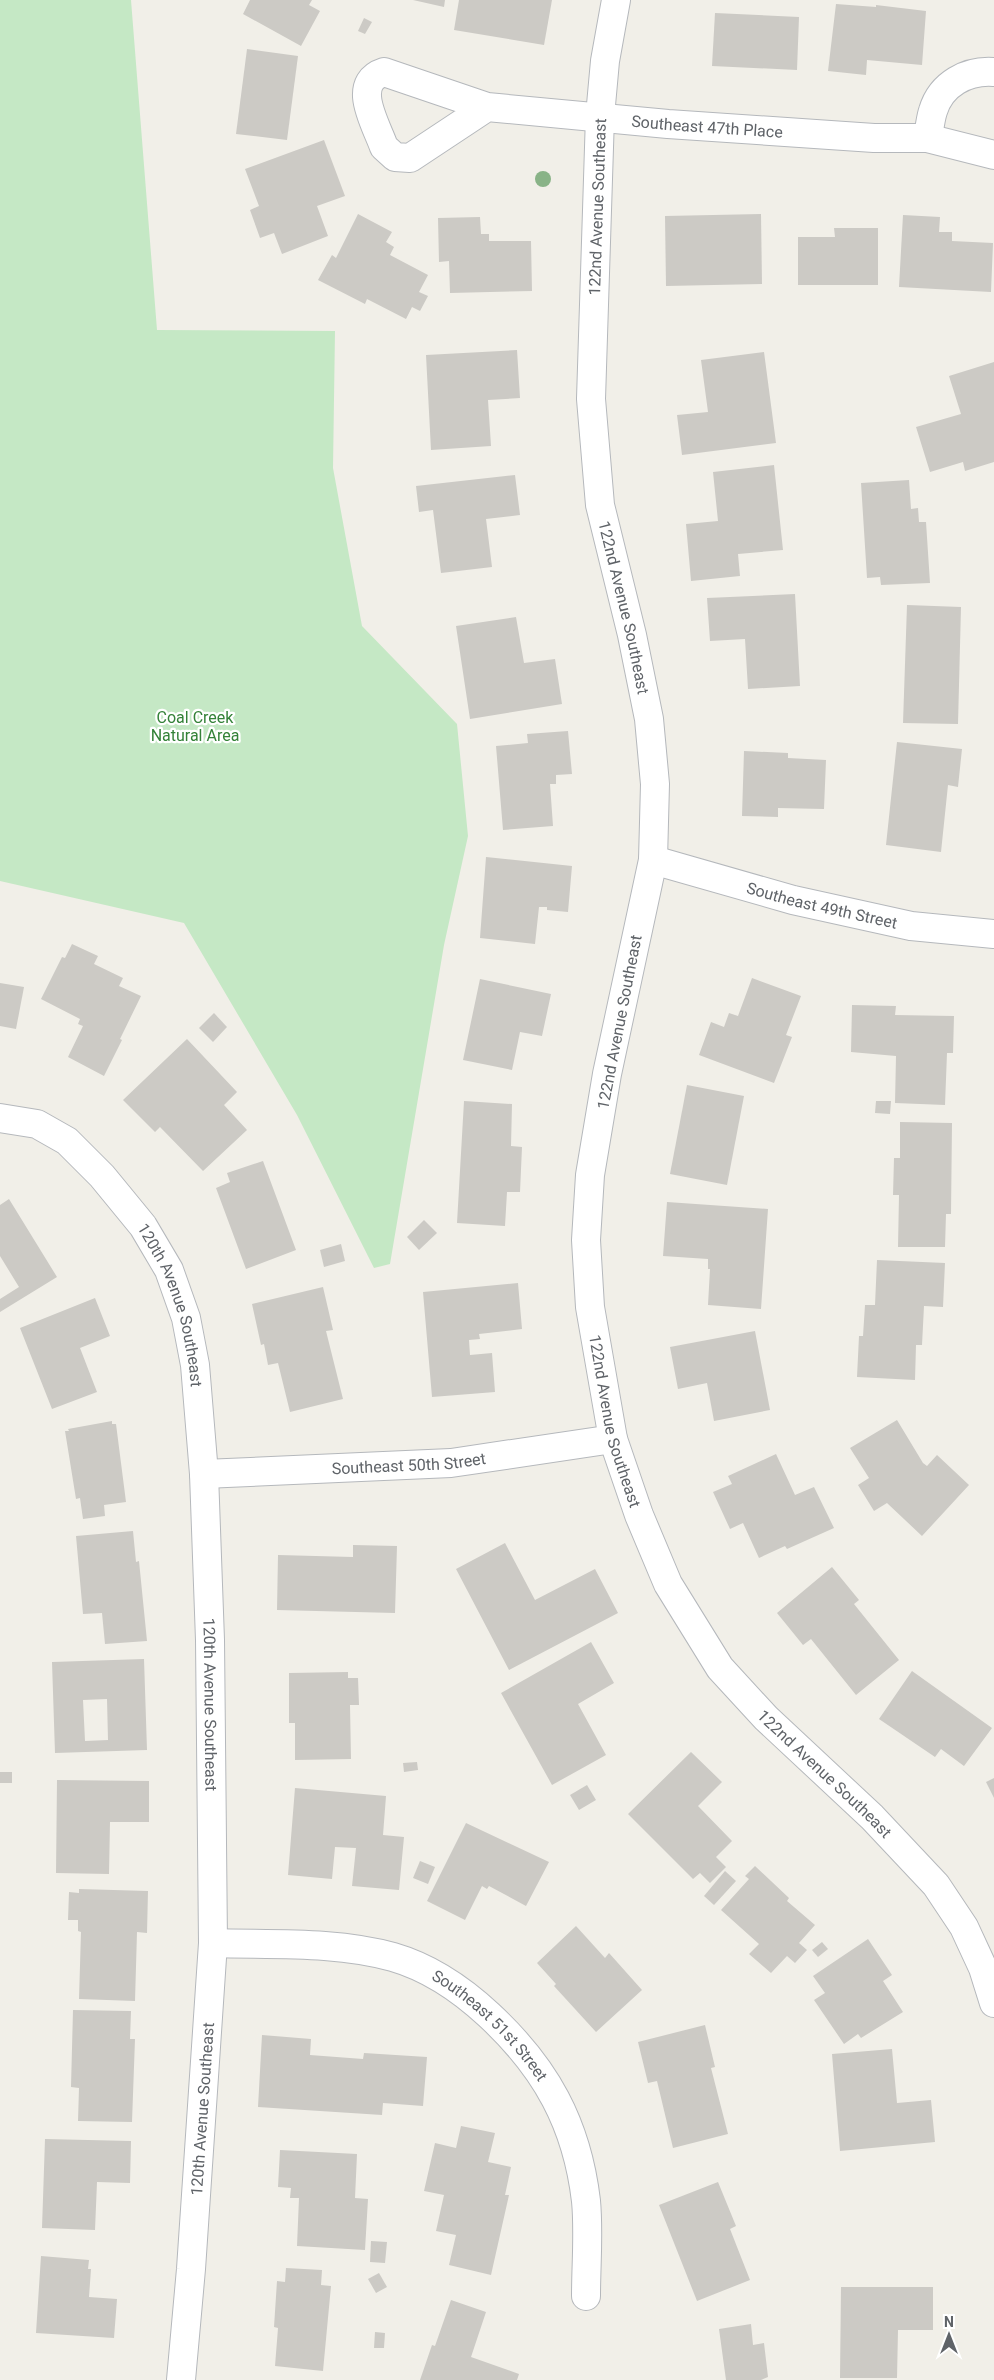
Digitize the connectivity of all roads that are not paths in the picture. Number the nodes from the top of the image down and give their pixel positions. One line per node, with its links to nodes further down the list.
1 (616, 0): 4 (street, 122nd Avenue Southeast)
2 (994, 72): 5 (street)
3 (487, 107): 4 (street, Southeast 47th Place)
4 (600, 116): 5 (street, Southeast 47th Place); 7 (street, 122nd Avenue Southeast)
5 (927, 138): 6 (street, Southeast 47th Place)
6 (994, 155)
7 (653, 860): 8 (street, Southeast 49th Street); 10 (street, 122nd Avenue Southeast)
8 (994, 934)
9 (0, 1118): 11 (street, 120th Avenue Southeast)
10 (613, 1439): 11 (street, Southeast 50th Street); 13 (street, 122nd Avenue Southeast)
11 (204, 1474): 12 (street, 120th Avenue Southeast)
12 (213, 1943): 14 (street, Southeast 51st Street); 15 (street, 120th Avenue Southeast)
13 (994, 2003)
14 (586, 2296)
15 (181, 2380)

